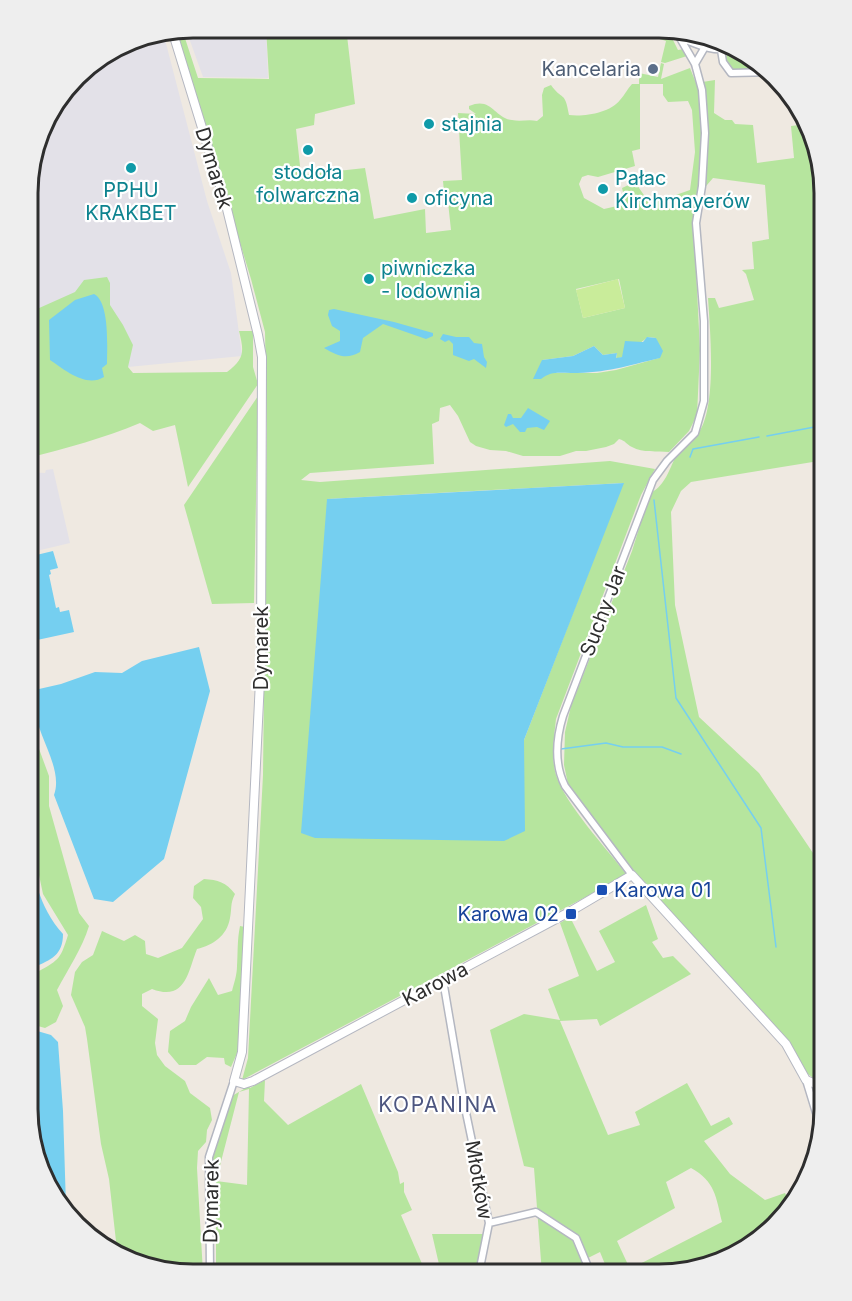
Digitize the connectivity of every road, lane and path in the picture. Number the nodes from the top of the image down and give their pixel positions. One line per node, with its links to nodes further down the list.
1 (175, 39): 11 (street, Dymarek)
2 (681, 39): 6 (street, Suchy Jar)
3 (687, 41): 4 (street)
4 (704, 47): 5 (street); 6 (street)
5 (721, 50): 7 (street)
6 (694, 64): 8 (street, Suchy Jar)
7 (757, 72)
8 (632, 875): 9 (street, Karowa); 10 (street, Suchy Jar)
9 (443, 980): 11 (street, Karowa); 14 (street, Młotków)
10 (806, 1080): 12 (street); 13 (street, Suchy Jar)
11 (234, 1081): 15 (street, Dymarek)
12 (814, 1083)
13 (814, 1106)
14 (489, 1223): 16 (street, Młotków); 17 (street)
15 (210, 1264)
16 (481, 1264)
17 (587, 1264)

